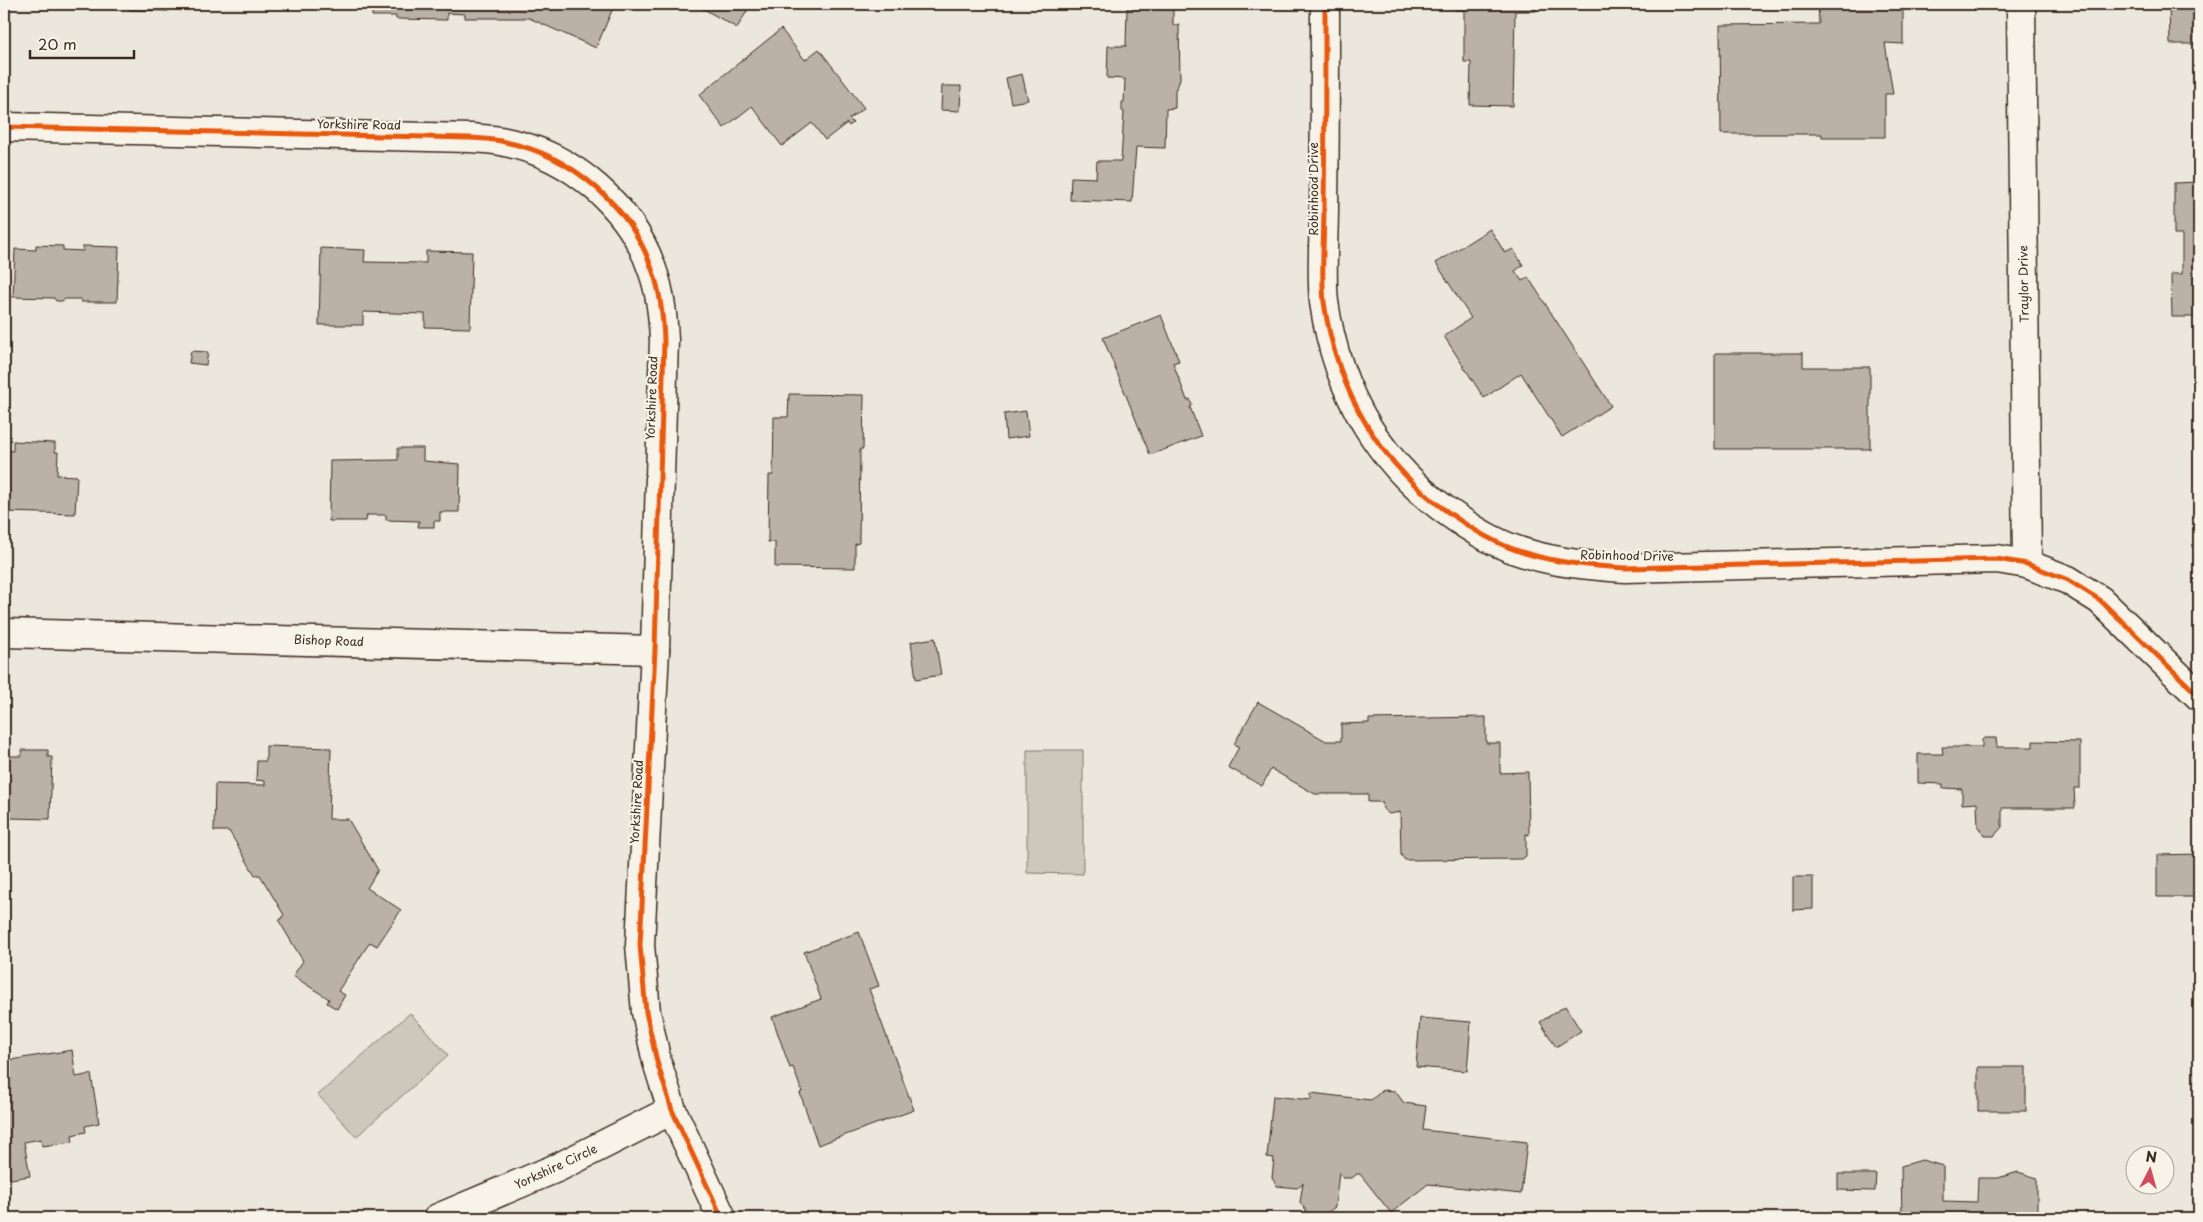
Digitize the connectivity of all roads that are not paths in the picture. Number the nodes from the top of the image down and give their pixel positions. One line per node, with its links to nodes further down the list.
1 (1325, 4): 4 (street, Robinhood Drive)
2 (2021, 4): 4 (street, Traylor Drive)
3 (4, 127): 6 (street, Yorkshire Road)
4 (2027, 564): 7 (street, Robinhood Drive)
5 (4, 633): 6 (street, Bishop Road)
6 (655, 650): 8 (street, Yorkshire Road)
7 (2199, 696)
8 (672, 1110): 9 (street, Yorkshire Circle); 10 (street, Yorkshire Road)
9 (438, 1218)
10 (722, 1218)

